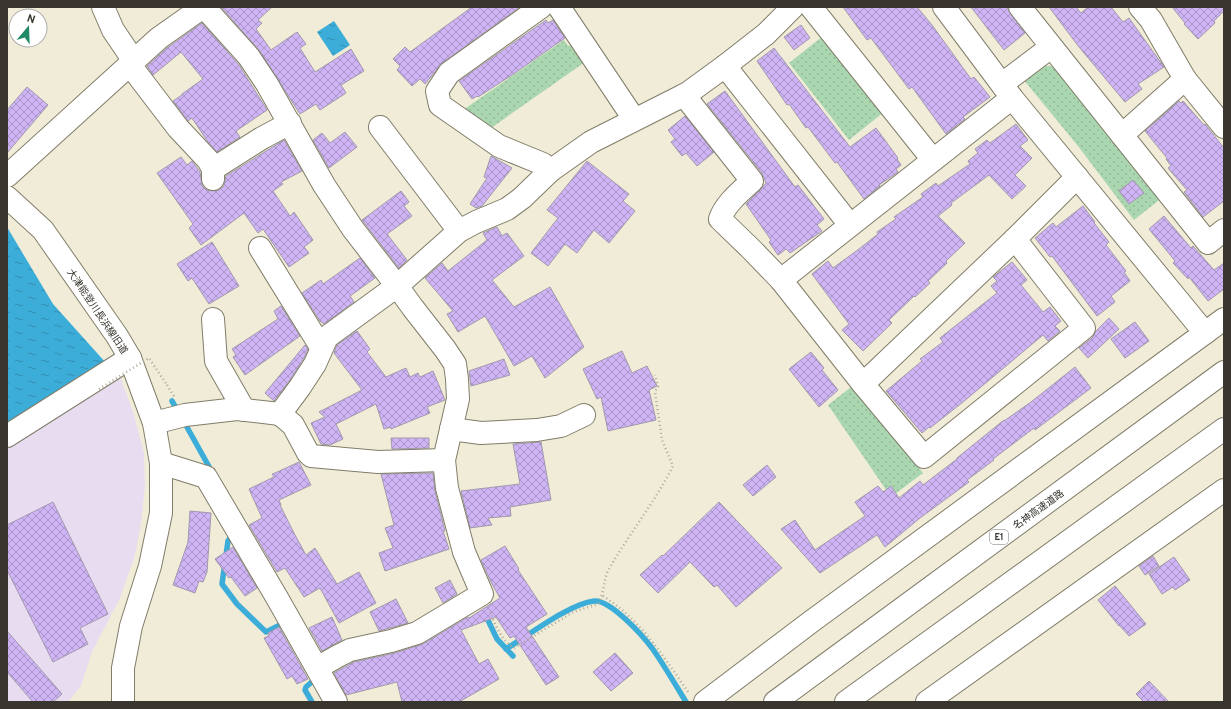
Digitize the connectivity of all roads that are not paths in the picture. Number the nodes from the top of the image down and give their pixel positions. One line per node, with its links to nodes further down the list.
1 (103, 7): 11 (main road)
2 (203, 7): 11 (main road); 17 (main road)
3 (541, 7): 22 (main road)
4 (559, 7): 16 (main road)
5 (793, 7): 12 (main road)
6 (810, 7): 21 (main road)
7 (944, 7): 14 (main road)
8 (1020, 7): 10 (main road)
9 (1140, 7): 13 (main road)
10 (1052, 47): 14 (main road); 20 (main road)
11 (132, 63): 17 (main road); 23 (main road)
12 (725, 66): 15 (main road); 26 (main road)
13 (1185, 79): 19 (main road); 20 (main road)
14 (1007, 91): 21 (main road); 24 (main road)
15 (684, 96): 16 (main road); 31 (main road)
16 (634, 120): 22 (main road)
17 (290, 123): 32 (main road)
18 (380, 127): 28 (main road)
19 (1224, 127)
20 (1122, 135): 27 (main road)
21 (933, 160): 26 (main road)
22 (550, 171): 28 (main road)
23 (7, 176)
24 (1077, 177): 29 (main road); 35 (main road)
25 (7, 197): 37 (main road, 大津能登川長浜線旧道)
26 (850, 225): 31 (main road)
27 (1224, 230)
28 (459, 231): 32 (main road)
29 (1015, 239): 39 (main road); 39 (main road)
30 (260, 248): 36 (main road)
31 (781, 280): 39 (main road)
32 (397, 286): 36 (main road); 44 (main road)
33 (213, 319): 40 (main road)
34 (1224, 320): 35 (main road)
35 (1205, 333): 51 (main road)
36 (321, 347): 41 (main road)
37 (130, 358): 43 (main road, 大津能登川長浜線旧道); 46 (main road)
38 (1224, 372): 54 (main road, 名神高速道路 / E1)
39 (863, 384)
40 (244, 410): 41 (main road); 43 (main road)
41 (280, 414): 47 (main road)
42 (584, 415): 44 (main road)
43 (154, 423): 48 (main road, 大津能登川長浜線旧道)
44 (452, 429): 47 (main road)
45 (1224, 429): 55 (main road)
46 (7, 436)
47 (444, 460): 50 (main road)
48 (161, 463): 50 (main road); 52 (main road, 大津能登川長浜線旧道)
49 (1224, 490): 56 (main road)
50 (317, 668): 53 (main road)
51 (706, 699)
52 (123, 702)
53 (336, 702)
54 (775, 702)
55 (846, 702)
56 (927, 702)

